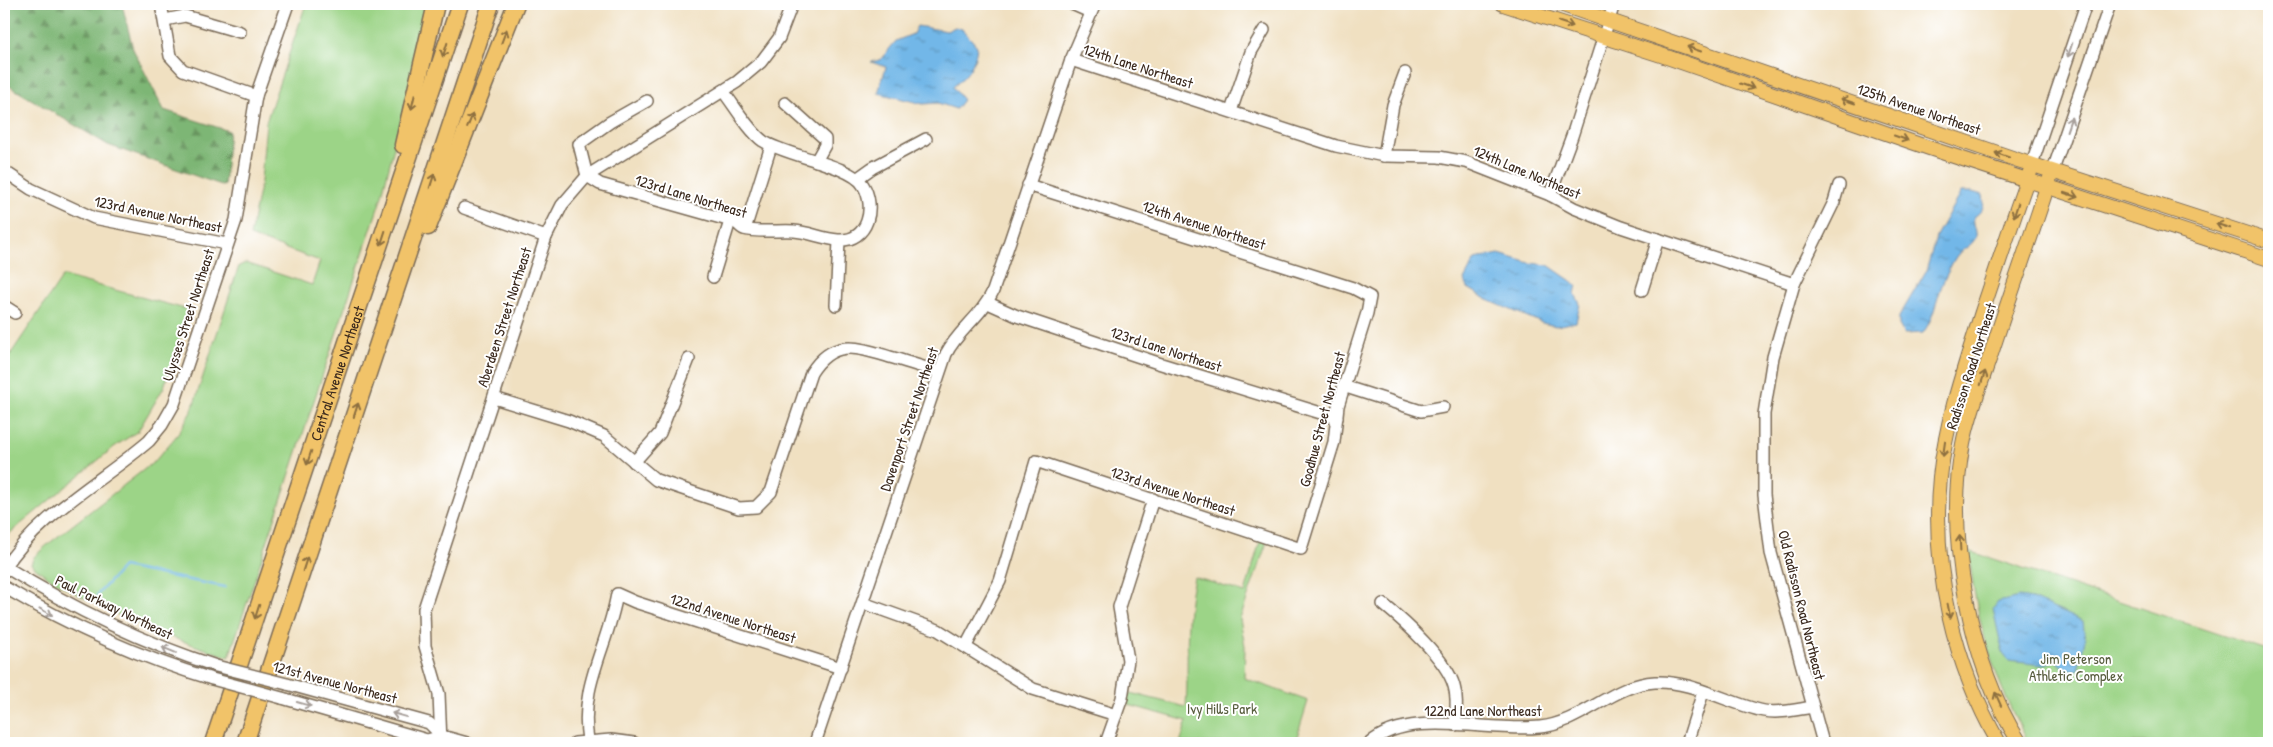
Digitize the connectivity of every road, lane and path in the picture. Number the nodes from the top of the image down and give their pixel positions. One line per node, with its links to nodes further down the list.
1 (161, 4): 15 (street)
2 (288, 4): 23 (street, Ulysses Street Northeast)
3 (436, 4): 42 (highway, one-way to 42)
4 (460, 4): 42 (highway, Central Avenue Northeast, one-way to 42)
5 (491, 4): 58 (highway, Central Avenue Northeast, one-way to 5)
6 (516, 4): 58 (highway, one-way to 6)
7 (792, 4): 22 (street, Aberdeen Street Northeast)
8 (1072, 4): 14 (street)
9 (1504, 4): 19 (main road, one-way to 19)
10 (1560, 4): 16 (main road, 125th Avenue Northeast)
11 (1614, 4): 16 (street)
12 (2086, 4): 31 (street, Radisson Road Northeast, one-way to 31)
13 (2110, 4): 32 (street, Radisson Road Northeast, one-way to 13)
14 (1093, 8): 20 (street, Davenport Street Northeast)
15 (165, 20): 18 (street); 23 (street)
16 (1609, 20): 19 (street); 31 (main road, 125th Avenue Northeast, one-way to 16)
17 (1264, 30): 26 (street)
18 (240, 32)
19 (1605, 37): 36 (main road, one-way to 36); 40 (street)
20 (1071, 60): 26 (street, 124th Lane Northeast); 37 (street, Davenport Street Northeast)
21 (1405, 73): 29 (street)
22 (723, 91): 28 (street); 34 (street, Aberdeen Street Northeast)
23 (256, 96): 49 (street, Ulysses Street Northeast)
24 (647, 101): 34 (street)
25 (785, 103): 30 (street)
26 (1231, 111): 29 (street, 124th Lane Northeast)
27 (926, 139): 35 (street)
28 (771, 146): 30 (street); 44 (street)
29 (1384, 156): 40 (street, 124th Lane Northeast)
30 (816, 161): 35 (street)
31 (2032, 164): 32 (main road, 125th Avenue Northeast); 36 (main road, Radisson Road Northeast)
32 (2053, 170): 39 (main road, Radisson Road Northeast); 48 (main road, 125th Avenue Northeast, one-way to 32)
33 (4, 171): 49 (street, 123rd Avenue Northeast)
34 (587, 176): 43 (street, 123rd Lane Northeast); 45 (street, Aberdeen Street Northeast)
35 (858, 178): 47 (street)
36 (2027, 180): 39 (main road); 93 (main road, Radisson Road Northeast, one-way to 93)
37 (1028, 185): 54 (street, 124th Avenue Northeast); 55 (street, Davenport Street Northeast)
38 (1839, 185): 52 (street, Old Radisson Road Northeast)
39 (2047, 187): 50 (main road, one-way to 50); 94 (main road, Radisson Road Northeast, one-way to 39)
40 (1550, 195): 46 (street, 124th Lane Northeast)
41 (464, 208): 45 (street)
42 (391, 213): 83 (highway, Central Avenue Northeast, one-way to 83)
43 (730, 221): 44 (street, 123rd Lane Northeast); 51 (street)
44 (745, 229): 47 (street, 123rd Lane Northeast)
45 (546, 237): 63 (street, Aberdeen Street Northeast)
46 (1658, 239): 52 (street, 124th Lane Northeast); 53 (street)
47 (839, 241): 56 (street)
48 (2269, 241)
49 (227, 244): 69 (street, Ulysses Street Northeast)
50 (2269, 260)
51 (712, 278)
52 (1794, 284): 78 (street, Old Radisson Road Northeast)
53 (1642, 290)
54 (1370, 296): 62 (street, Goodhue Street Northeast)
55 (988, 303): 61 (street, Davenport Street Northeast); 65 (street, 123rd Lane Northeast)
56 (836, 305)
57 (4, 306): 59 (street)
58 (390, 310): 84 (highway, Central Avenue Northeast, one-way to 58)
59 (15, 313)
60 (689, 359): 66 (street)
61 (940, 372): 66 (street); 71 (street, Davenport Street Northeast)
62 (1343, 386): 64 (street); 65 (street, Goodhue Street Northeast)
63 (494, 398): 66 (street); 81 (street, Aberdeen Street Northeast)
64 (1443, 407)
65 (1337, 418): 68 (street, Goodhue Street Northeast)
66 (634, 462)
67 (1153, 500): 68 (street, 123rd Avenue Northeast); 73 (street, 123rd Avenue Northeast); 79 (street)
68 (1301, 550)
69 (4, 567): 74 (street, Paul Parkway Northeast, one-way to 69)
70 (4, 587): 76 (street, Paul Parkway Northeast, one-way to 76)
71 (862, 603): 73 (street); 75 (street, Davenport Street Northeast)
72 (1383, 604): 80 (street)
73 (966, 646): 79 (street)
74 (216, 666): 81 (street, 121st Avenue Northeast, one-way to 74, bridge)
75 (841, 668): 82 (street, 122nd Avenue Northeast); 88 (street, Davenport Street Northeast)
76 (212, 679): 81 (street, 121st Avenue Northeast, one-way to 81, bridge)
77 (1703, 692): 78 (street, 122nd Lane Northeast); 80 (street, 122nd Lane Northeast); 91 (street)
78 (1813, 707): 92 (street, Old Radisson Road Northeast)
79 (1116, 715): 89 (street)
80 (1455, 725): 90 (street, 122nd Lane Northeast)
81 (441, 740): 85 (street, 121st Avenue Northeast)
82 (588, 740): 86 (street); 87 (street)
83 (213, 743)
84 (245, 743)
85 (468, 743)
86 (576, 743)
87 (634, 743)
88 (815, 743)
89 (1106, 743)
90 (1370, 743)
91 (1687, 743)
92 (1824, 743)
93 (1999, 743)
94 (2020, 743)

